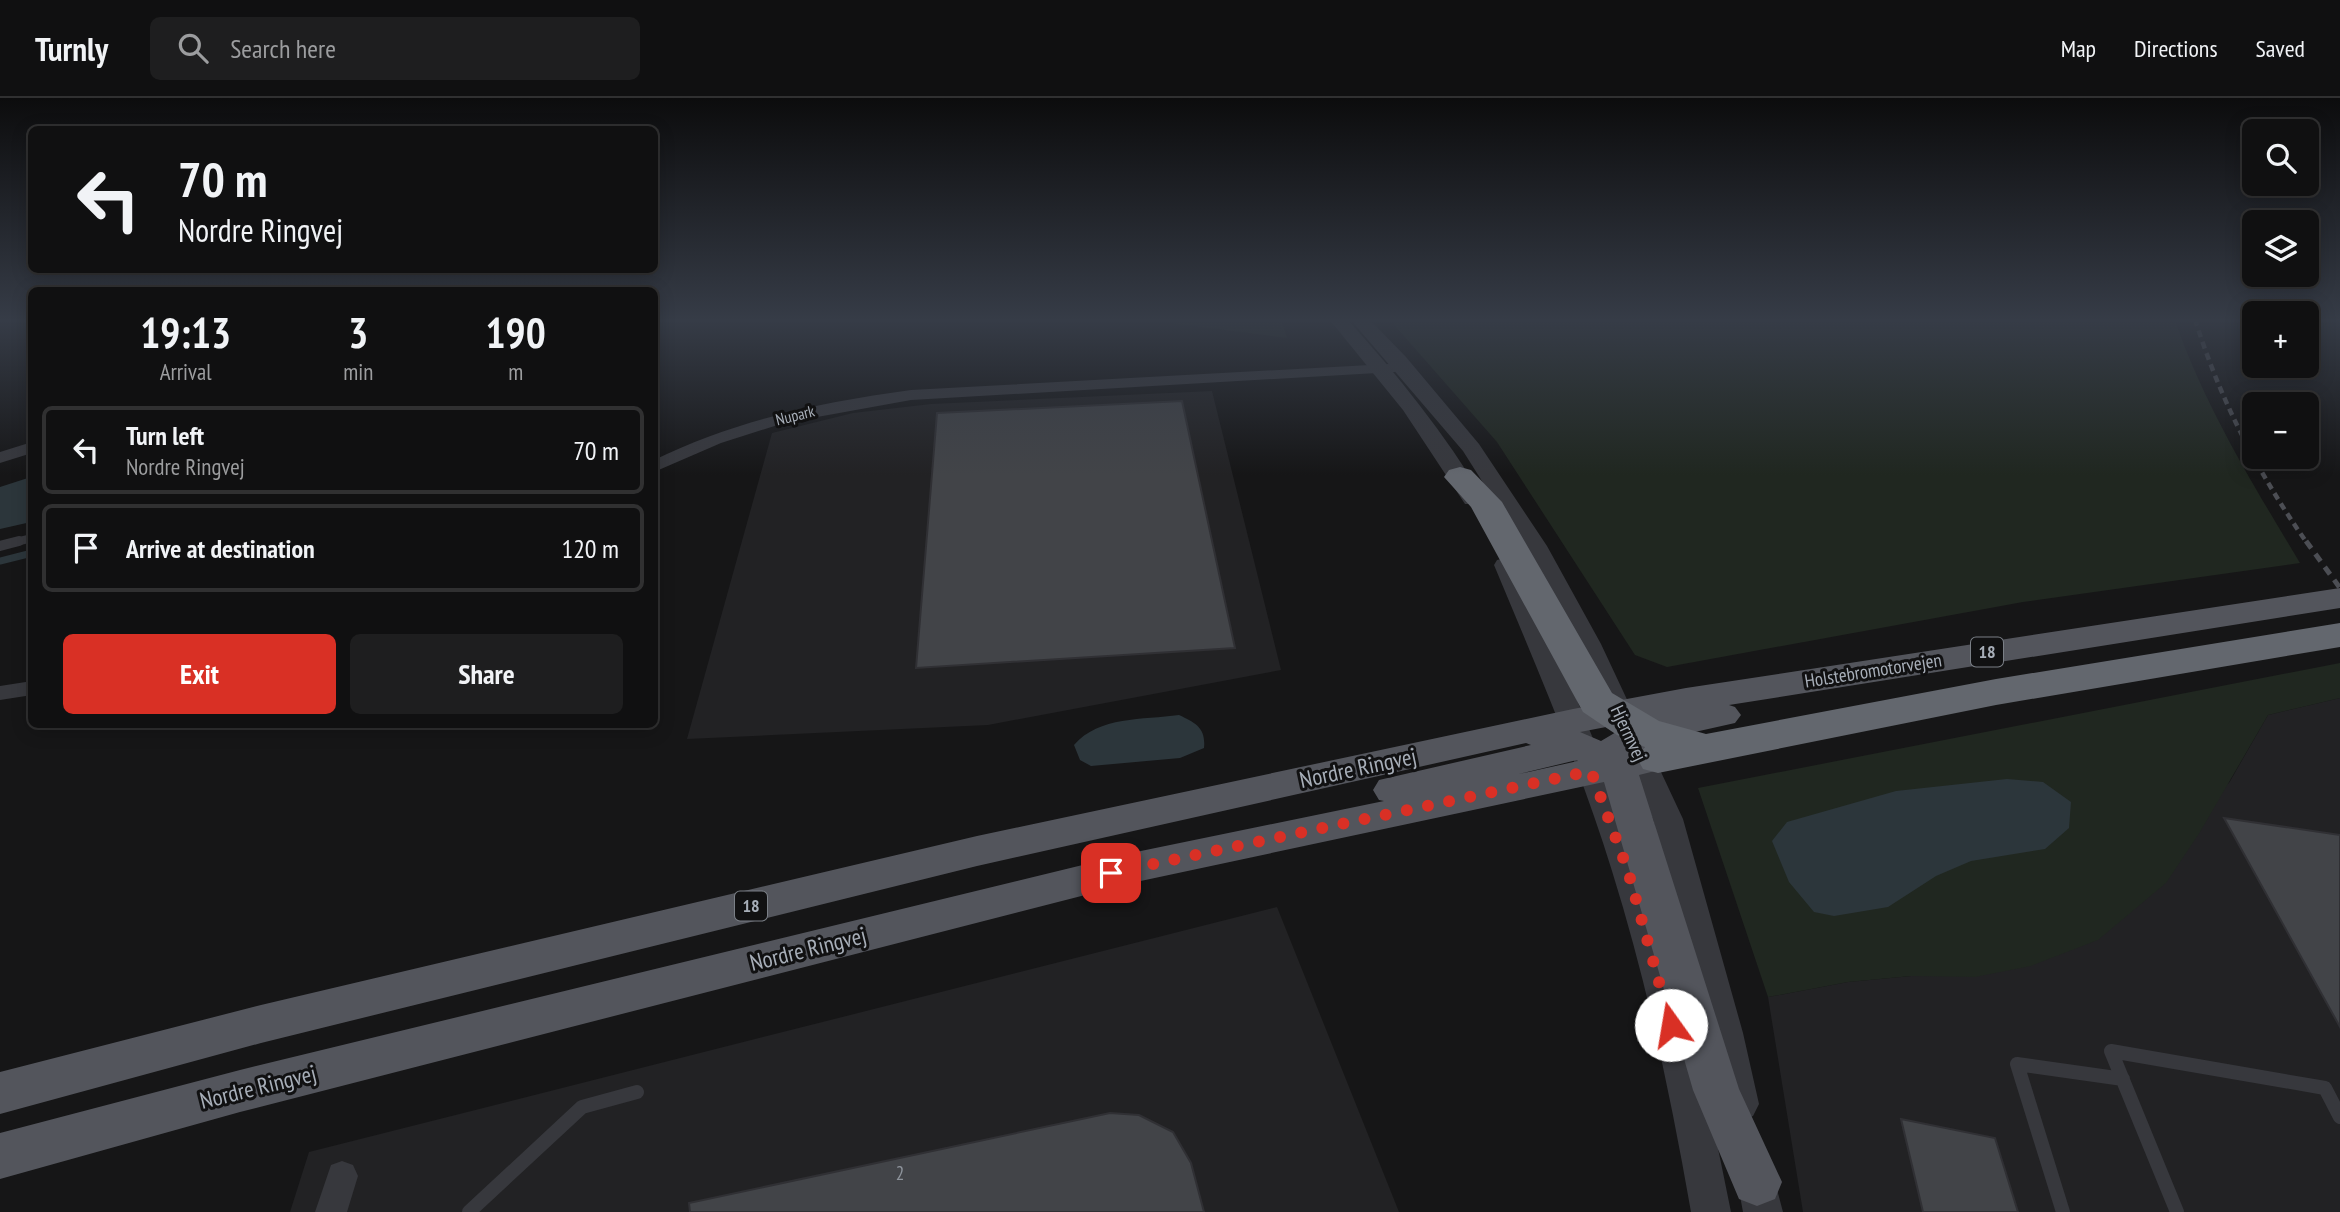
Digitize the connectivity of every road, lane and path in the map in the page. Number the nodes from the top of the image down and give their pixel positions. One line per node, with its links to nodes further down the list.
1 (1357, 371): 6 (street, Nupark)
2 (1395, 371): 7 (street, Hjermvej)
3 (1396, 371): 14 (street, Hjermvej)
4 (28, 448): 5 (street)
5 (0, 458)
6 (658, 465)
7 (1460, 477): 14 (highway)
8 (28, 539): 9 (lane)
9 (0, 546)
10 (2340, 598): 14 (main road, Nordre Ringvej)
11 (2340, 635): 14 (highway, 18)
12 (28, 689): 13 (street)
13 (0, 693)
14 (1616, 742): 17 (main road, Nordre Ringvej / 18); 19 (main road, Nordre Ringvej); 21 (main road); 24 (street, Hjermvej)
15 (2123, 1079): 18 (lane); 25 (lane); 26 (lane)
16 (637, 1092): 23 (lane)
17 (0, 1093)
18 (2340, 1117)
19 (0, 1156)
20 (342, 1176): 22 (street)
21 (1760, 1197)
22 (331, 1212)
23 (469, 1212)
24 (1711, 1212)
25 (2063, 1212)
26 (2177, 1212)

